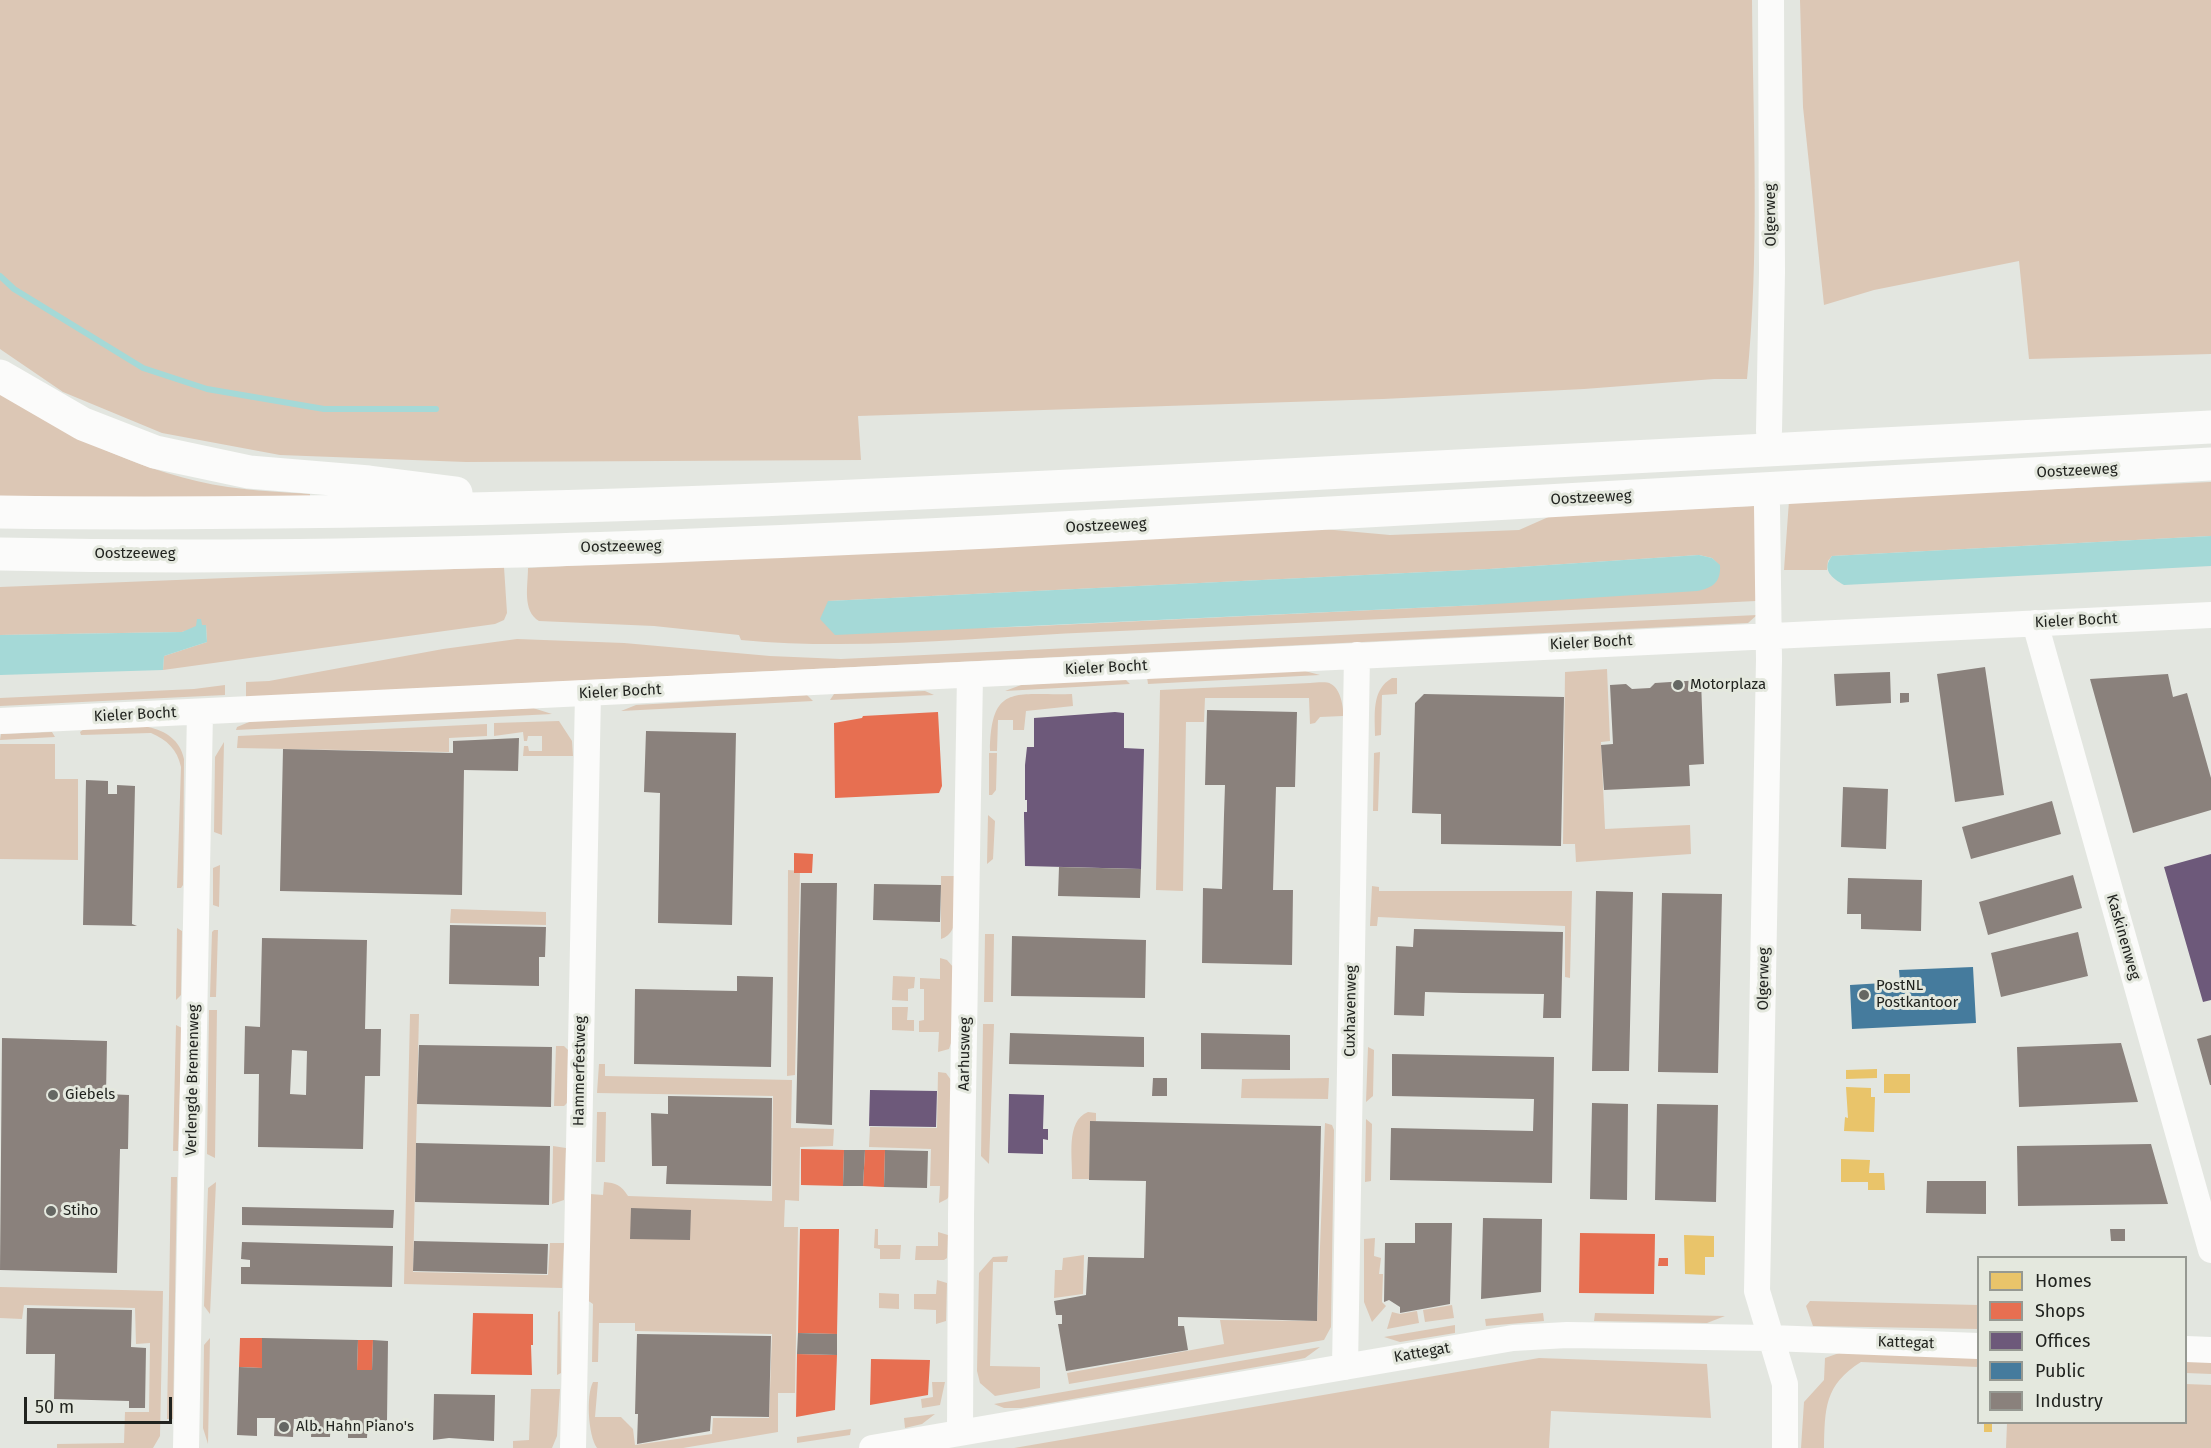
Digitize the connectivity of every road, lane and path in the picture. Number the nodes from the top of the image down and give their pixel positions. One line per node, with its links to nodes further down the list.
1 (1771, 0): 4 (street, Olgerweg)
2 (0, 376): 7 (highway)
3 (2211, 428): 4 (highway)
4 (1757, 441): 7 (highway)
5 (2211, 464): 6 (highway, Oostzeeweg)
6 (1756, 497): 9 (highway, Oostzeeweg); 12 (street, Olgerweg)
7 (568, 506): 8 (highway)
8 (0, 512)
9 (0, 554)
10 (2211, 615): 11 (street, Kieler Bocht)
11 (2035, 623): 12 (street, Kieler Bocht); 18 (street, Kaskinenweg)
12 (1768, 634): 13 (street, Kieler Bocht); 19 (street, Olgerweg)
13 (1357, 655): 14 (street, Kieler Bocht); 23 (street, Cuxhavenweg)
14 (970, 675): 15 (street, Kieler Bocht); 24 (street, Aarhusweg)
15 (588, 694): 16 (street, Kieler Bocht); 26 (street, Hammerfestweg)
16 (200, 712): 17 (street, Kieler Bocht); 25 (street, Verlengde Bremenweg)
17 (0, 721)
18 (2211, 1250)
19 (1770, 1338): 20 (street, Kattegat); 23 (street, Kattegat); 28 (street, Olgerweg)
20 (1977, 1346)
21 (2187, 1349): 22 (street)
22 (2211, 1350)
23 (1345, 1367): 24 (street, Kattegat)
24 (960, 1432): 27 (street, Kattegat)
25 (186, 1448)
26 (573, 1448)
27 (872, 1448)
28 (1785, 1448)

